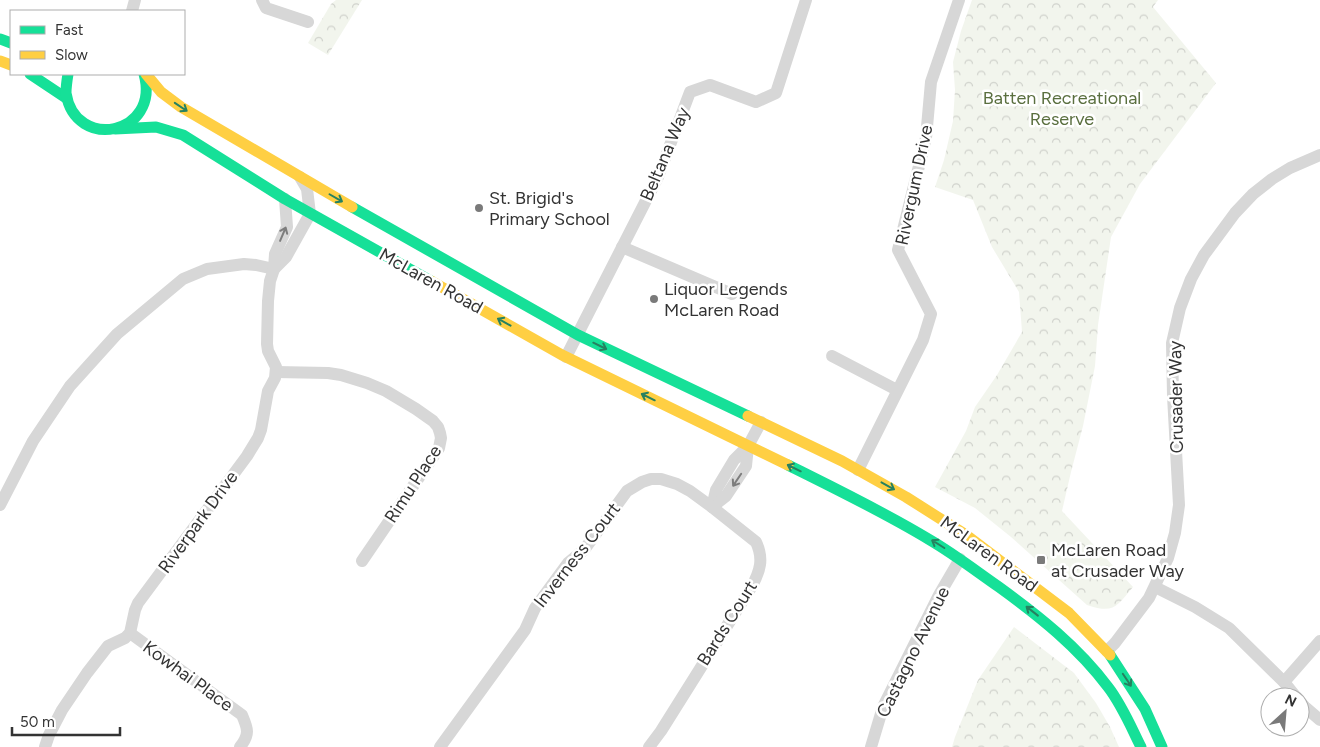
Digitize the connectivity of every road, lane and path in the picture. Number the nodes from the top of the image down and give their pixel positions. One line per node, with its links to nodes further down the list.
1 (262, 0): 4 (street)
2 (806, 0): 15 (street, Beltana Way)
3 (959, 0): 22 (street, Rivergum Drive)
4 (308, 22)
5 (32, 75): 9 (main road)
6 (68, 75): 9 (main road)
7 (145, 75): 10 (main road)
8 (146, 75): 12 (main road, McLaren Road, one-way to 12)
9 (66, 98): 10 (main road, McLaren Road)
10 (114, 129): 13 (main road, McLaren Road)
11 (1320, 155): 30 (street, Crusader Way)
12 (300, 177): 14 (street); 18 (main road, McLaren Road, one-way to 18)
13 (285, 199): 14 (main road, McLaren Road); 16 (street, one-way to 13)
14 (310, 214): 16 (street); 20 (main road, McLaren Road, one-way to 14)
15 (622, 247): 17 (street); 18 (street, Beltana Way)
16 (274, 269): 21 (street); 26 (street)
17 (732, 294)
18 (578, 335): 20 (street, Beltana Way); 23 (main road, McLaren Road, one-way to 23)
19 (832, 356): 22 (street)
20 (566, 357): 24 (main road, McLaren Road, one-way to 20)
21 (276, 372): 29 (street, Rimu Place); 31 (street, Riverpark Drive)
22 (897, 390): 25 (street, Rivergum Drive)
23 (761, 422): 24 (street); 25 (main road, McLaren Road)
24 (748, 446): 27 (street); 28 (main road, McLaren Road, one-way to 24)
25 (858, 470): 33 (main road, McLaren Road, one-way to 33)
26 (0, 505)
27 (712, 507): 40 (street, Inverness Court); 41 (street, Bards Court)
28 (960, 559): 42 (street, Castagno Avenue); 43 (main road, McLaren Road, one-way to 28)
29 (362, 561)
30 (1155, 587): 33 (street, Crusader Way); 34 (street)
31 (130, 634): 38 (street); 39 (street, Kowhai Place)
32 (1320, 641): 34 (street)
33 (1107, 651): 44 (main road, McLaren Road, one-way to 44)
34 (1284, 682): 35 (street)
35 (1288, 687)
36 (1310, 711): 37 (street)
37 (1320, 720)
38 (45, 747)
39 (240, 747)
40 (440, 747)
41 (649, 747)
42 (871, 747)
43 (1140, 747)
44 (1162, 747)

